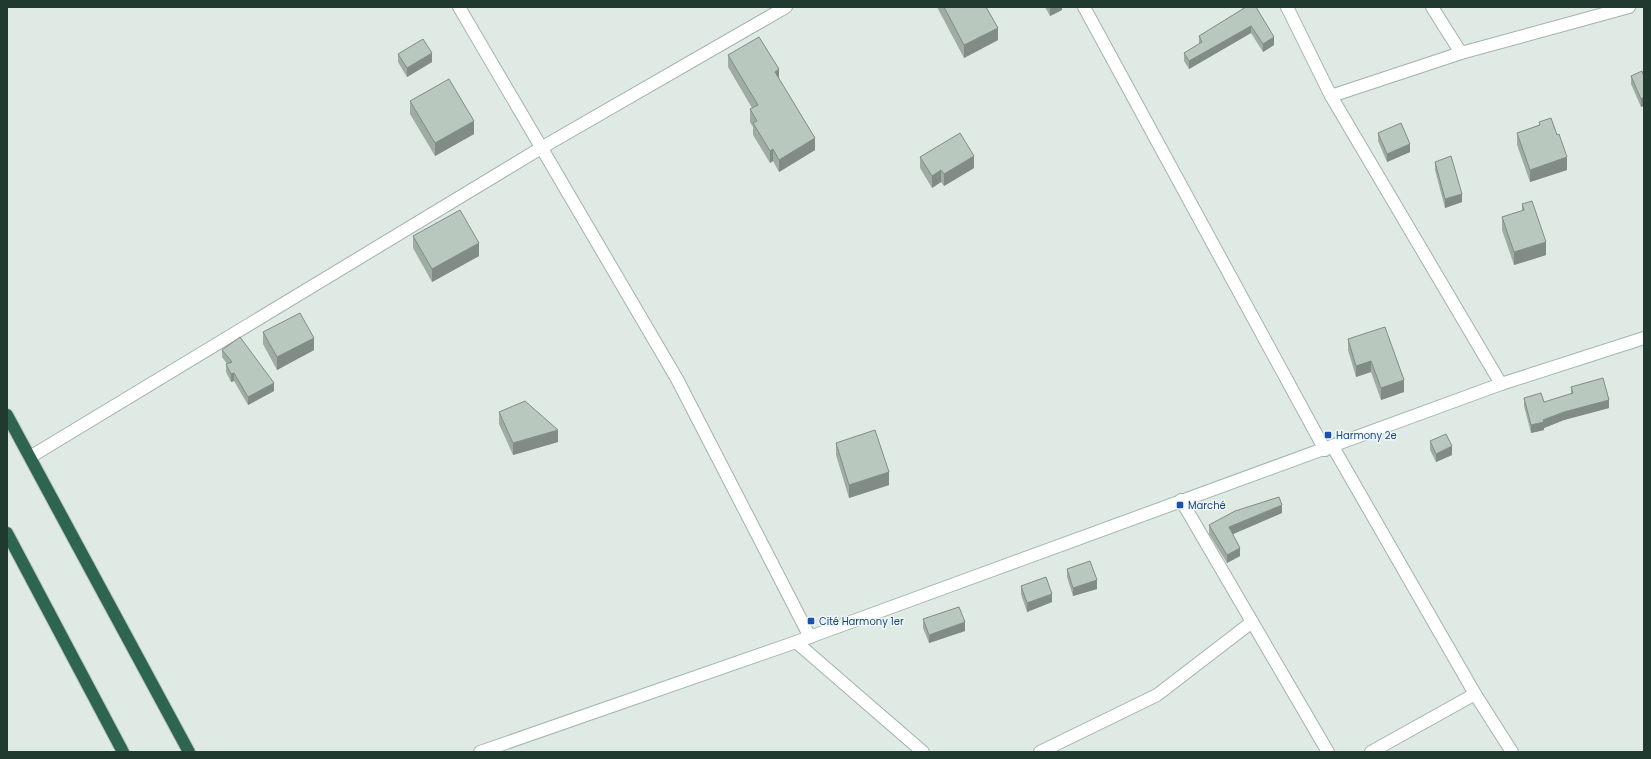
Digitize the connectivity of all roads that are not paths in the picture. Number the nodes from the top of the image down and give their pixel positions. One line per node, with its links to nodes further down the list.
1 (459, 7): 9 (street)
2 (786, 7): 9 (street)
3 (1084, 7): 13 (street)
4 (1287, 7): 8 (street)
5 (1432, 7): 7 (street)
6 (1629, 7): 7 (street)
7 (1461, 53): 8 (street)
8 (1331, 96): 11 (street)
9 (541, 148): 14 (street); 18 (street)
10 (1644, 338): 11 (street)
11 (1502, 384): 13 (street)
12 (7, 415): 14 (highway)
13 (1329, 448): 15 (street); 20 (street)
14 (30, 457): 22 (highway)
15 (1181, 500): 17 (street); 18 (street)
16 (7, 533): 21 (highway)
17 (1252, 622): 25 (street); 26 (street)
18 (810, 637): 19 (street)
19 (796, 642): 23 (street); 24 (street)
20 (1475, 694): 27 (street); 28 (street)
21 (123, 752)
22 (189, 752)
23 (480, 752)
24 (923, 752)
25 (1040, 752)
26 (1328, 752)
27 (1371, 752)
28 (1512, 752)

